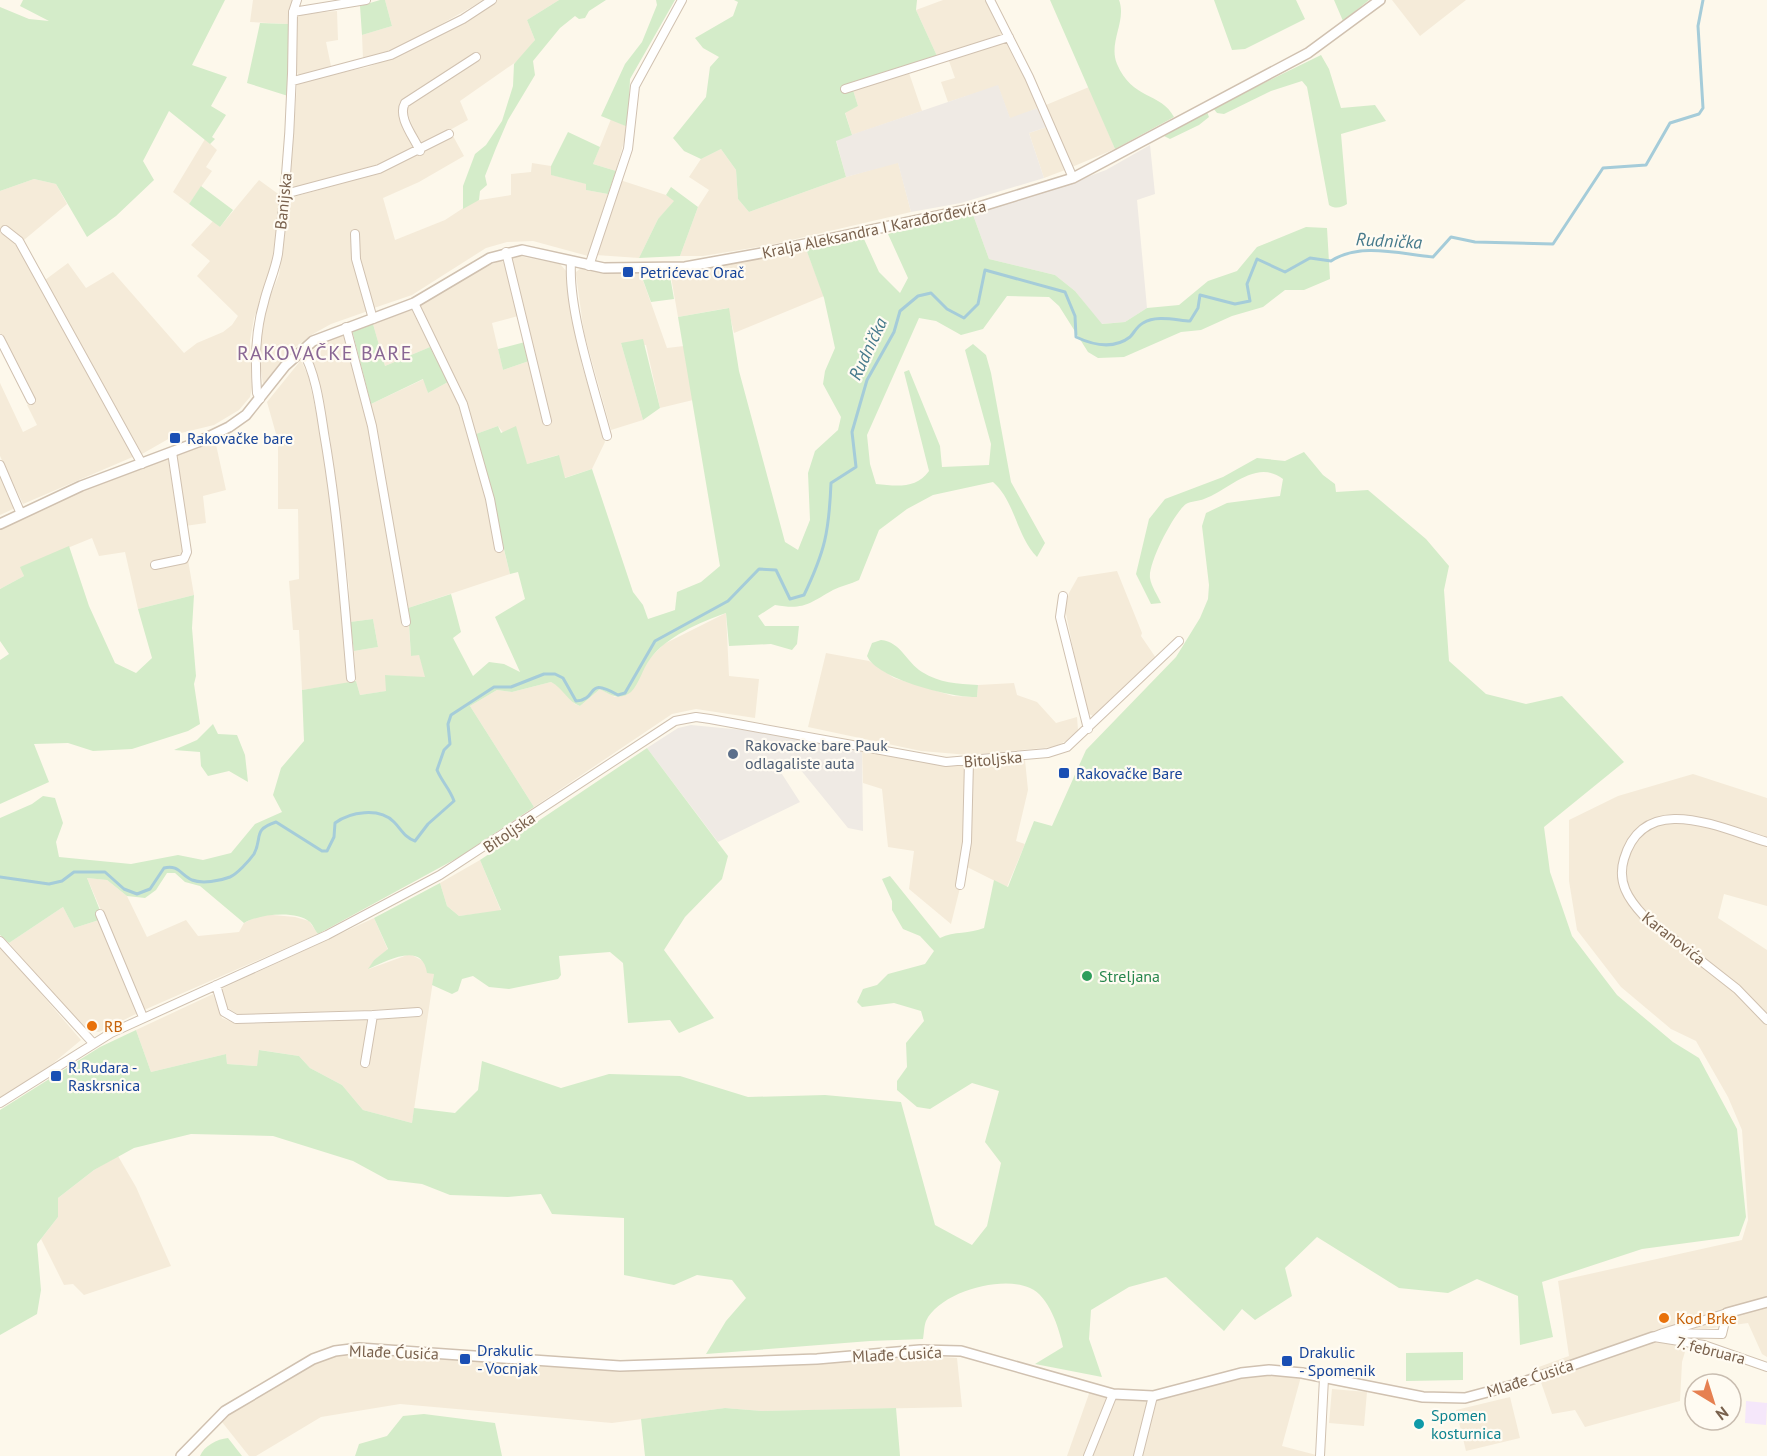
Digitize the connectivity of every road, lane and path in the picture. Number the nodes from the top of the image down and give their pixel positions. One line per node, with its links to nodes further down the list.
1 (297, 0): 7 (street, Banijska)
2 (366, 0): 7 (street)
3 (492, 0): 10 (street)
4 (682, 0): 20 (street)
5 (990, 0): 8 (street)
6 (1380, 0): 14 (street, Kralja Aleksandra I Karađorđevića)
7 (293, 12): 10 (street, Banijska)
8 (1009, 37): 11 (street); 14 (street)
9 (476, 57): 13 (street)
10 (293, 81): 15 (street, Banijska)
11 (845, 89)
12 (449, 134): 13 (street)
13 (420, 150): 15 (street)
14 (1073, 178): 20 (street, Kralja Aleksandra I Karađorđevića)
15 (285, 194): 26 (street, Banijska)
16 (5, 230): 31 (street)
17 (355, 234): 22 (street)
18 (506, 252): 19 (street, Kralja Aleksandra I Karađorđevića); 21 (street, Kralja Aleksandra I Karađorđevića); 28 (street)
19 (571, 262): 20 (street, Kralja Aleksandra I Karađorđevića); 29 (street)
20 (589, 266)
21 (414, 303): 22 (street, Kralja Aleksandra I Karađorđevića); 35 (street)
22 (373, 319): 23 (street, Kralja Aleksandra I Karađorđevića)
23 (346, 327): 25 (street, Kralja Aleksandra I Karađorđevića); 38 (street)
24 (0, 339): 27 (street)
25 (302, 350): 26 (street, Kralja Aleksandra I Karađorđevića); 40 (street)
26 (260, 399): 30 (street, Kralja Aleksandra I Karađorđevića)
27 (31, 400)
28 (547, 421)
29 (607, 436)
30 (172, 452): 31 (street, Kralja Aleksandra I Karađorđevića); 36 (street)
31 (142, 464): 33 (street, Kralja Aleksandra I Karađorđevića)
32 (0, 465): 33 (street)
33 (21, 514): 34 (street, Kralja Aleksandra I Karađorđevića)
34 (0, 524)
35 (499, 548)
36 (154, 565)
37 (1063, 596): 41 (street)
38 (406, 622)
39 (1179, 641): 41 (street, Bitoljska)
40 (351, 678)
41 (1088, 729): 42 (street, Bitoljska)
42 (969, 761): 44 (street); 47 (street, Bitoljska)
43 (1767, 842): 51 (street, Karanovića)
44 (960, 885)
45 (100, 914): 50 (street)
46 (0, 941): 52 (street)
47 (216, 985): 49 (street); 50 (street, Bitoljska)
48 (418, 1012): 49 (street)
49 (373, 1015): 53 (street)
50 (142, 1017): 52 (street, Bitoljska)
51 (1767, 1020)
52 (93, 1043): 54 (street, Bitoljska)
53 (365, 1063)
54 (0, 1103)
55 (1767, 1302): 56 (street, Mlađe Ćusića)
56 (1727, 1313): 57 (street, Mlađe Ćusića); 57 (street, Mlađe Ćusića)
57 (1663, 1333): 58 (street, Mlađe Ćusića)
58 (1653, 1336): 59 (street, 7. februara); 60 (street, Mlađe Ćusića)
59 (1767, 1367)
60 (1324, 1378): 62 (street, Mlađe Ćusića); 66 (street)
61 (1113, 1394): 62 (street, Mlađe Ćusića); 63 (street, Mlađe Ćusića); 64 (street)
62 (1153, 1396): 65 (street)
63 (181, 1456)
64 (1088, 1456)
65 (1137, 1456)
66 (1320, 1456)

